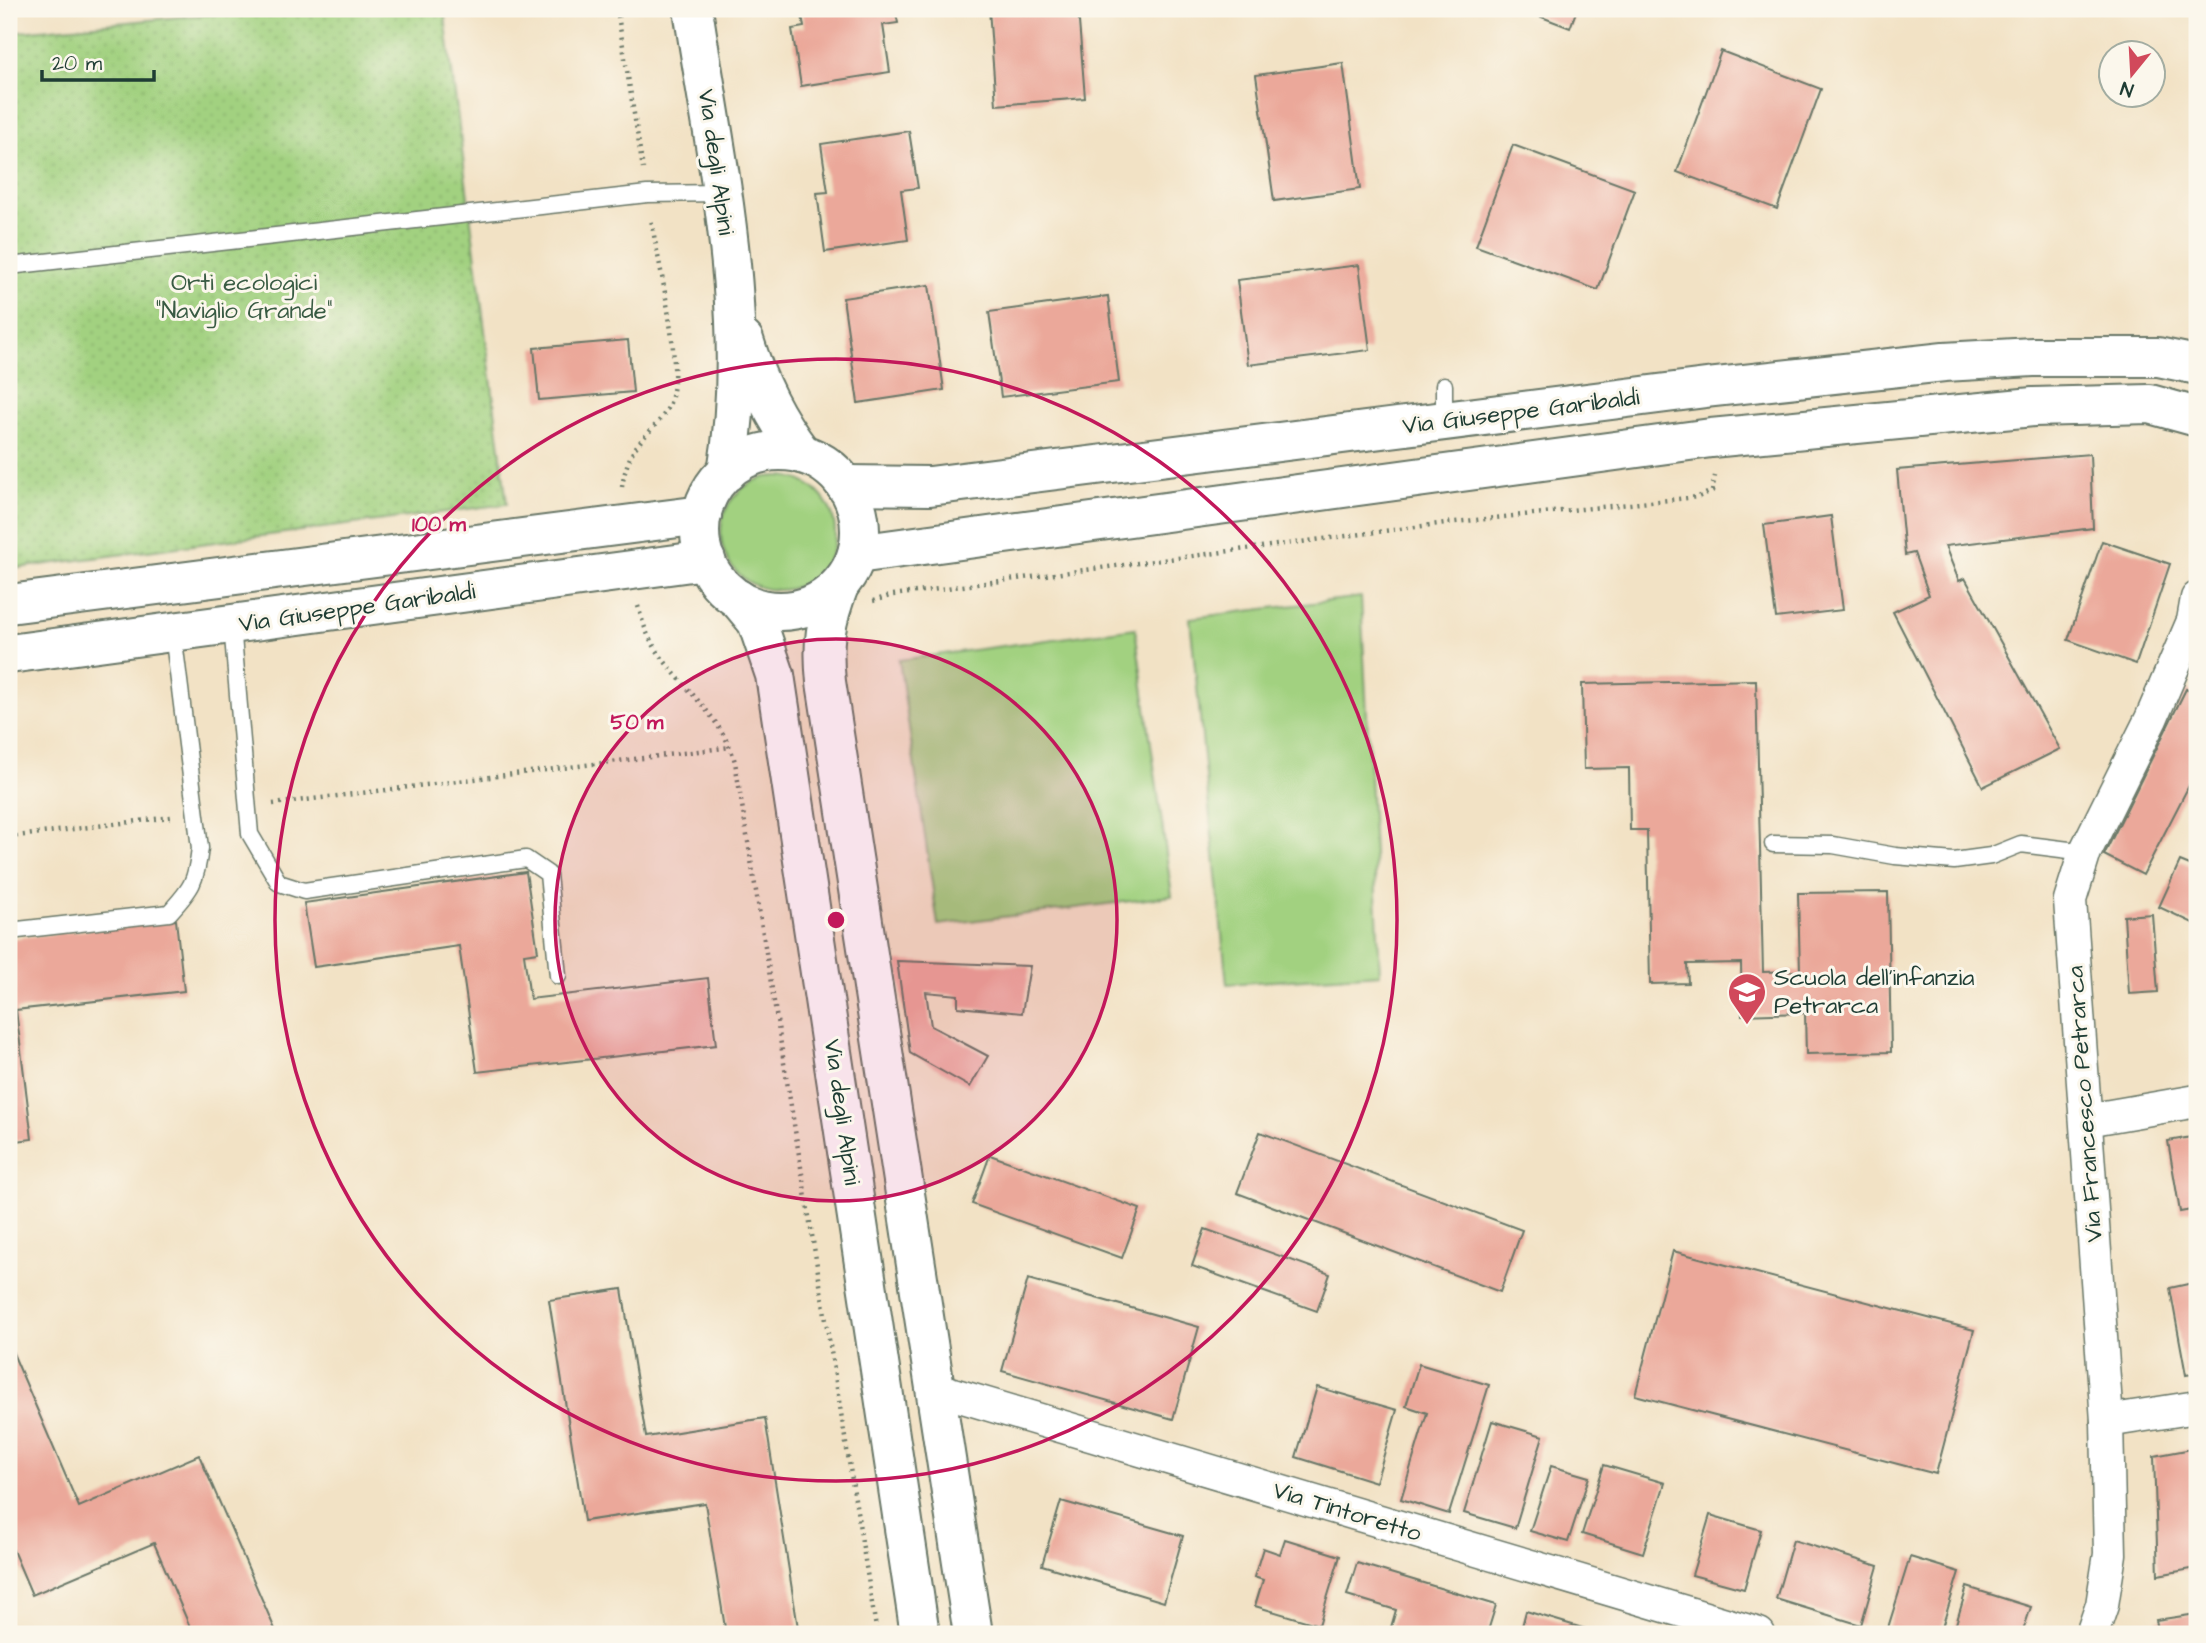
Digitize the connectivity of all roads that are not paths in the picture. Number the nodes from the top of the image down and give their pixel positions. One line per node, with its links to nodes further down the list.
1 (693, 9): 2 (street, Via degli Alpini)
2 (721, 193): 3 (lane); 4 (street, Via degli Alpini)
3 (9, 266)
4 (736, 315): 7 (street, Via degli Alpini); 8 (street, Via degli Alpini)
5 (2197, 365): 9 (street, Via Giuseppe Garibaldi)
6 (2197, 417): 12 (street, Via Giuseppe Garibaldi)
7 (802, 454): 8 (street); 9 (street)
8 (727, 472): 10 (street)
9 (845, 485): 12 (street)
10 (702, 515): 11 (street); 15 (street, Via Giuseppe Garibaldi)
11 (706, 560): 14 (street); 16 (street, Via Giuseppe Garibaldi)
12 (855, 582): 14 (street); 25 (street)
13 (2197, 598): 20 (street, Via Francesco Petrarca)
14 (738, 599): 28 (street, Via degli Alpini)
15 (9, 604)
16 (232, 625): 17 (street, Via Giuseppe Garibaldi); 22 (lane)
17 (173, 633): 18 (street, Via Giuseppe Garibaldi); 21 (lane)
18 (9, 654)
19 (1773, 844): 20 (lane)
20 (2085, 852): 24 (street, Via Francesco Petrarca)
21 (9, 931)
22 (558, 976)
23 (2197, 1101): 24 (street)
24 (2087, 1119): 27 (street, Via Francesco Petrarca)
25 (936, 1389): 29 (street); 30 (street, Via Tintoretto)
26 (2197, 1407): 27 (street)
27 (2107, 1421): 31 (street, Via Francesco Petrarca)
28 (920, 1634)
29 (973, 1634)
30 (1759, 1634)
31 (2092, 1634)

